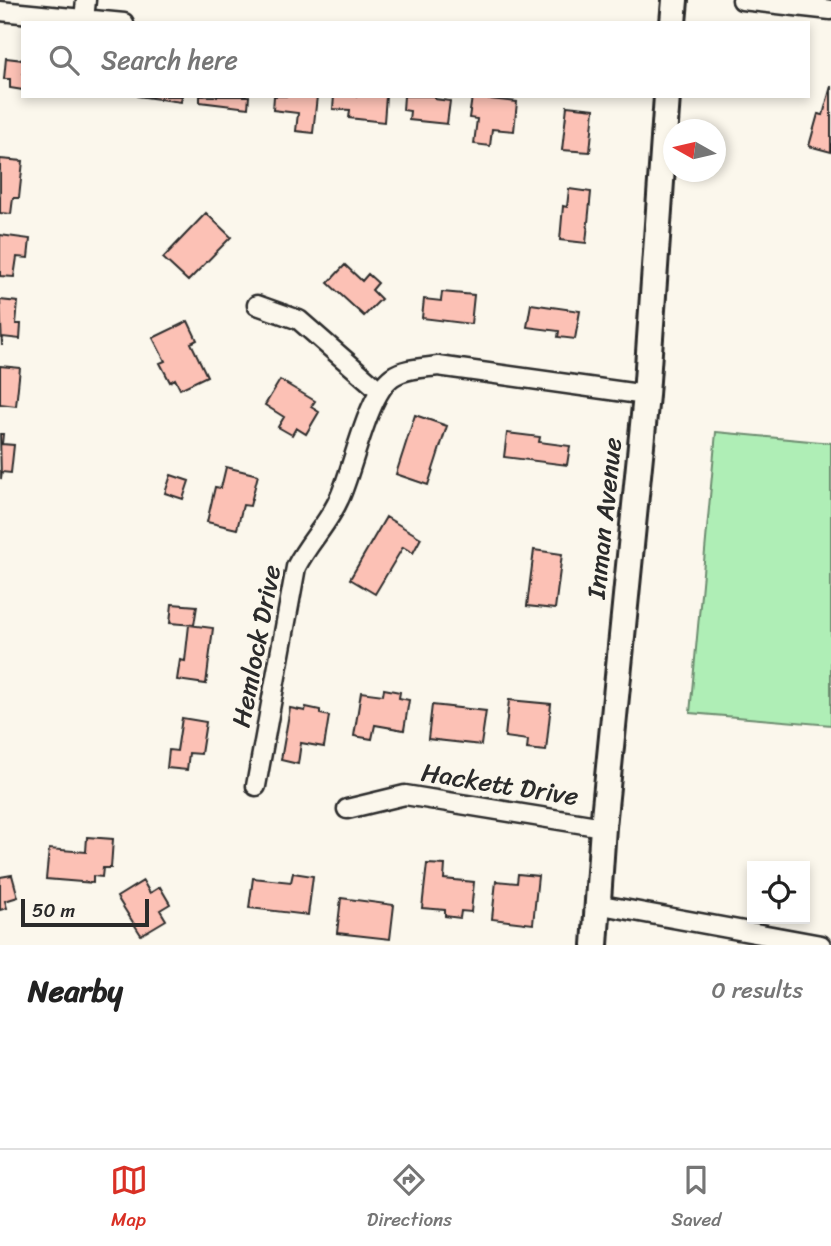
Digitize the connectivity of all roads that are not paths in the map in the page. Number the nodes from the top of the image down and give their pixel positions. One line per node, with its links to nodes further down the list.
1 (86, 0): 6 (street)
2 (675, 0): 8 (main road)
3 (742, 0): 4 (street)
4 (831, 10)
5 (0, 11): 6 (street)
6 (84, 19): 7 (street)
7 (104, 21)
8 (673, 21)
9 (667, 98): 12 (main road, Inman Avenue)
10 (257, 305): 11 (street)
11 (379, 390): 12 (street); 13 (street, Hemlock Drive)
12 (646, 395): 15 (main road, Inman Avenue)
13 (256, 786)
14 (347, 809): 15 (street, Hackett Drive)
15 (603, 827): 16 (main road, Inman Avenue)
16 (596, 904): 17 (main road, Inman Avenue); 18 (street)
17 (594, 945)
18 (821, 945)

